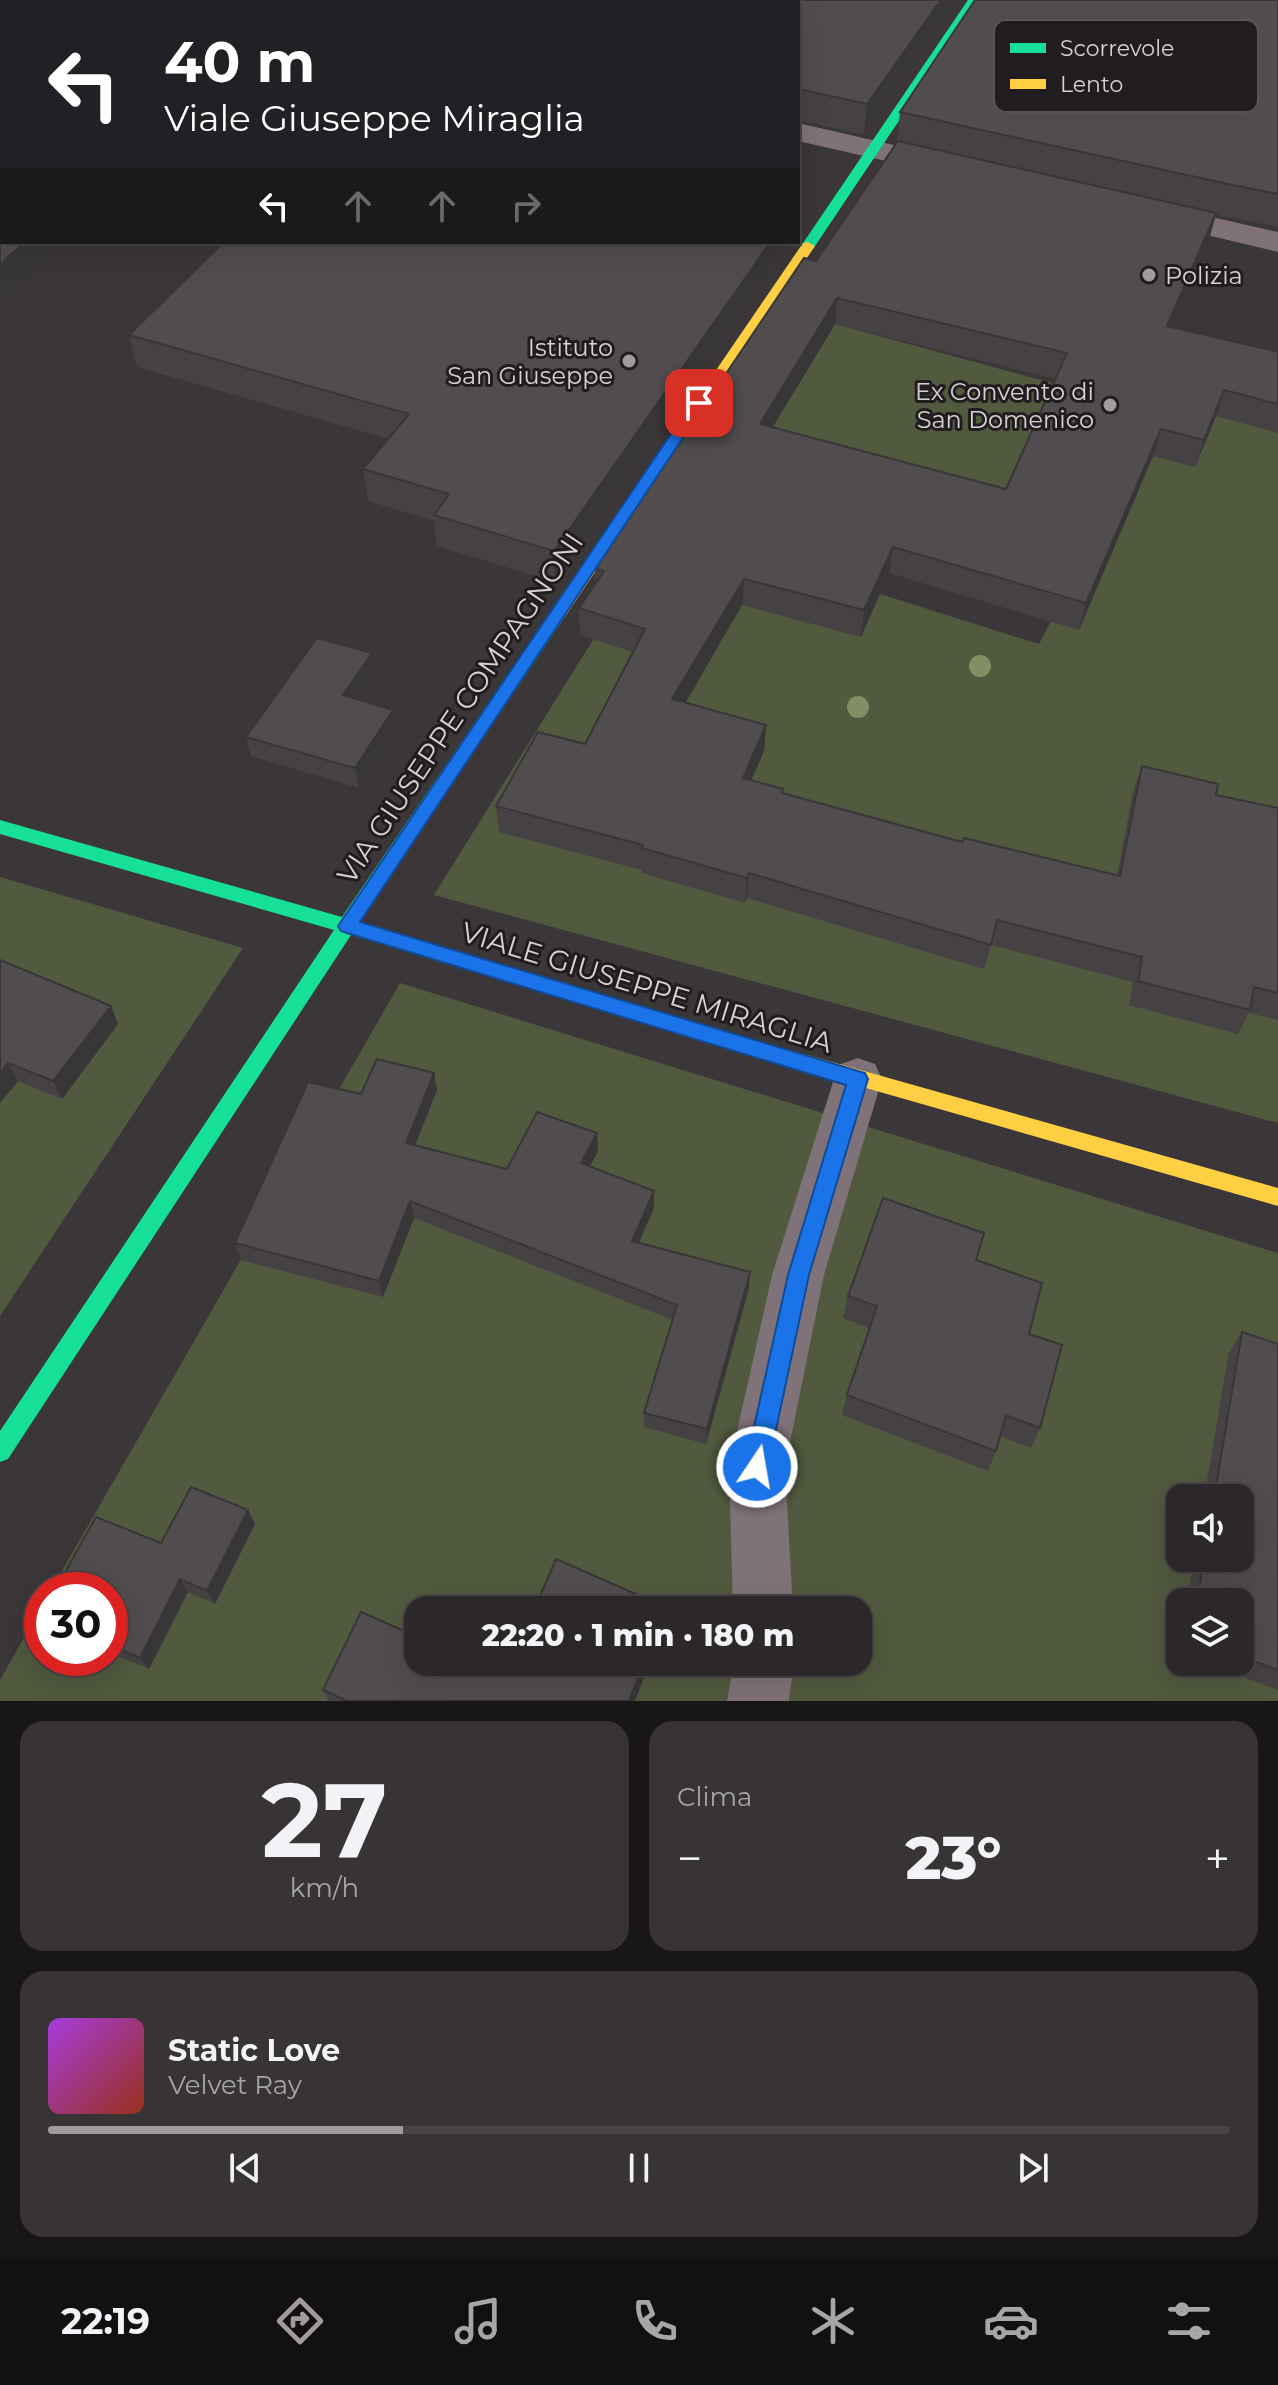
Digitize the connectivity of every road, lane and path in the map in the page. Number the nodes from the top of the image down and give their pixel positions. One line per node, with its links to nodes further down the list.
1 (974, 0): 3 (street, VIA GIUSEPPE COMPAGNONI)
2 (800, 132): 3 (street)
3 (870, 149): 4 (street); 8 (street, VIA GIUSEPPE COMPAGNONI)
4 (980, 174)
5 (1132, 208): 6 (street)
6 (1278, 242)
7 (0, 827): 8 (street, VIALE GIUSEPPE MIRAGLIA)
8 (347, 926): 9 (street, VIALE GIUSEPPE MIRAGLIA); 11 (street, VIA GIUSEPPE COMPAGNONI)
9 (858, 1079): 10 (street, VIALE GIUSEPPE MIRAGLIA); 12 (street)
10 (1278, 1197)
11 (0, 1451)
12 (762, 1596)
13 (762, 1676): 14 (street)
14 (758, 1701)

